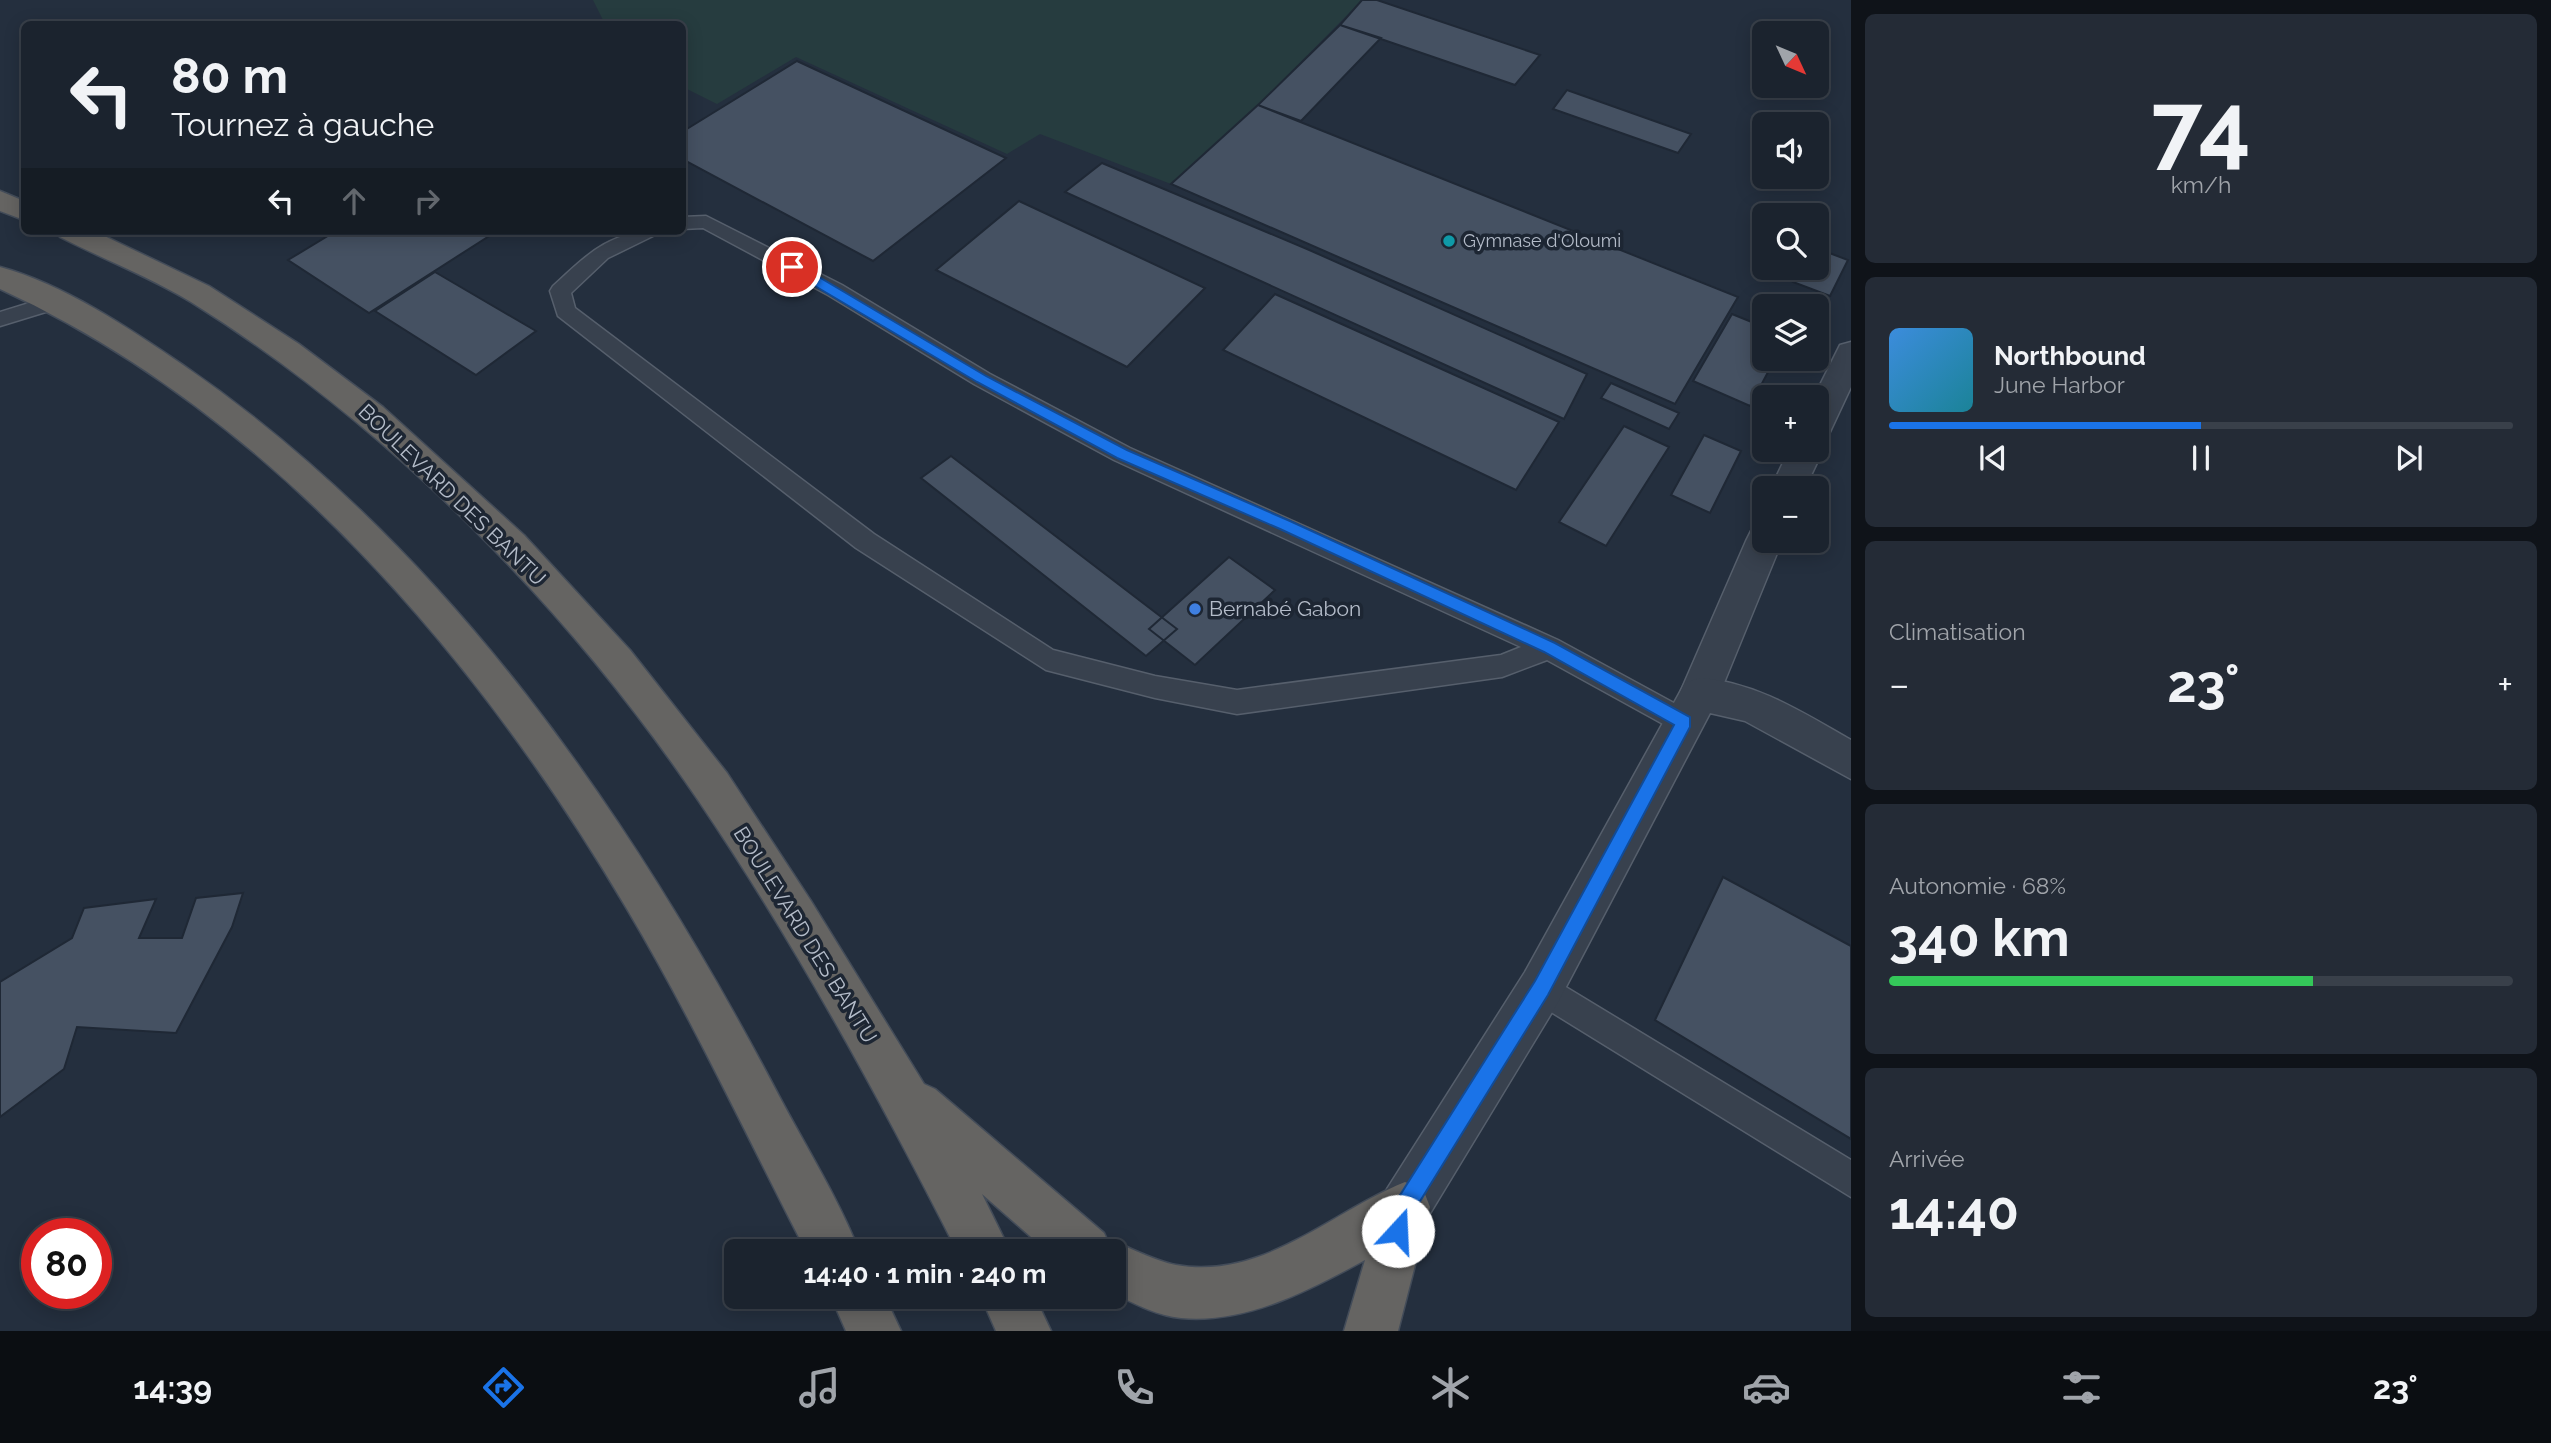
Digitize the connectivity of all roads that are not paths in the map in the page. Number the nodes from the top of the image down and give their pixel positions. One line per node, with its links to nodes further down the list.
1 (0, 200): 2 (highway)
2 (21, 210)
3 (686, 223): 12 (lane)
4 (78, 235): 16 (highway, BOULEVARD DES BANTU)
5 (639, 235): 12 (lane)
6 (0, 277): 7 (highway)
7 (55, 302): 8 (lane); 19 (highway)
8 (0, 319)
9 (1851, 353): 10 (street)
10 (1829, 400)
11 (1759, 553): 13 (street)
12 (1549, 648): 13 (lane)
13 (1691, 709): 14 (street); 15 (street)
14 (1851, 761)
15 (1541, 988): 17 (lane); 18 (street)
16 (902, 1092): 20 (highway, BOULEVARD DES BANTU); 21 (highway)
17 (1851, 1180)
18 (1405, 1207): 22 (highway); 27 (highway)
19 (827, 1239)
20 (978, 1239)
21 (1072, 1239)
22 (1126, 1272)
23 (863, 1309): 25 (highway)
24 (1013, 1309): 26 (highway)
25 (874, 1331)
26 (1024, 1331)
27 (1371, 1331)

